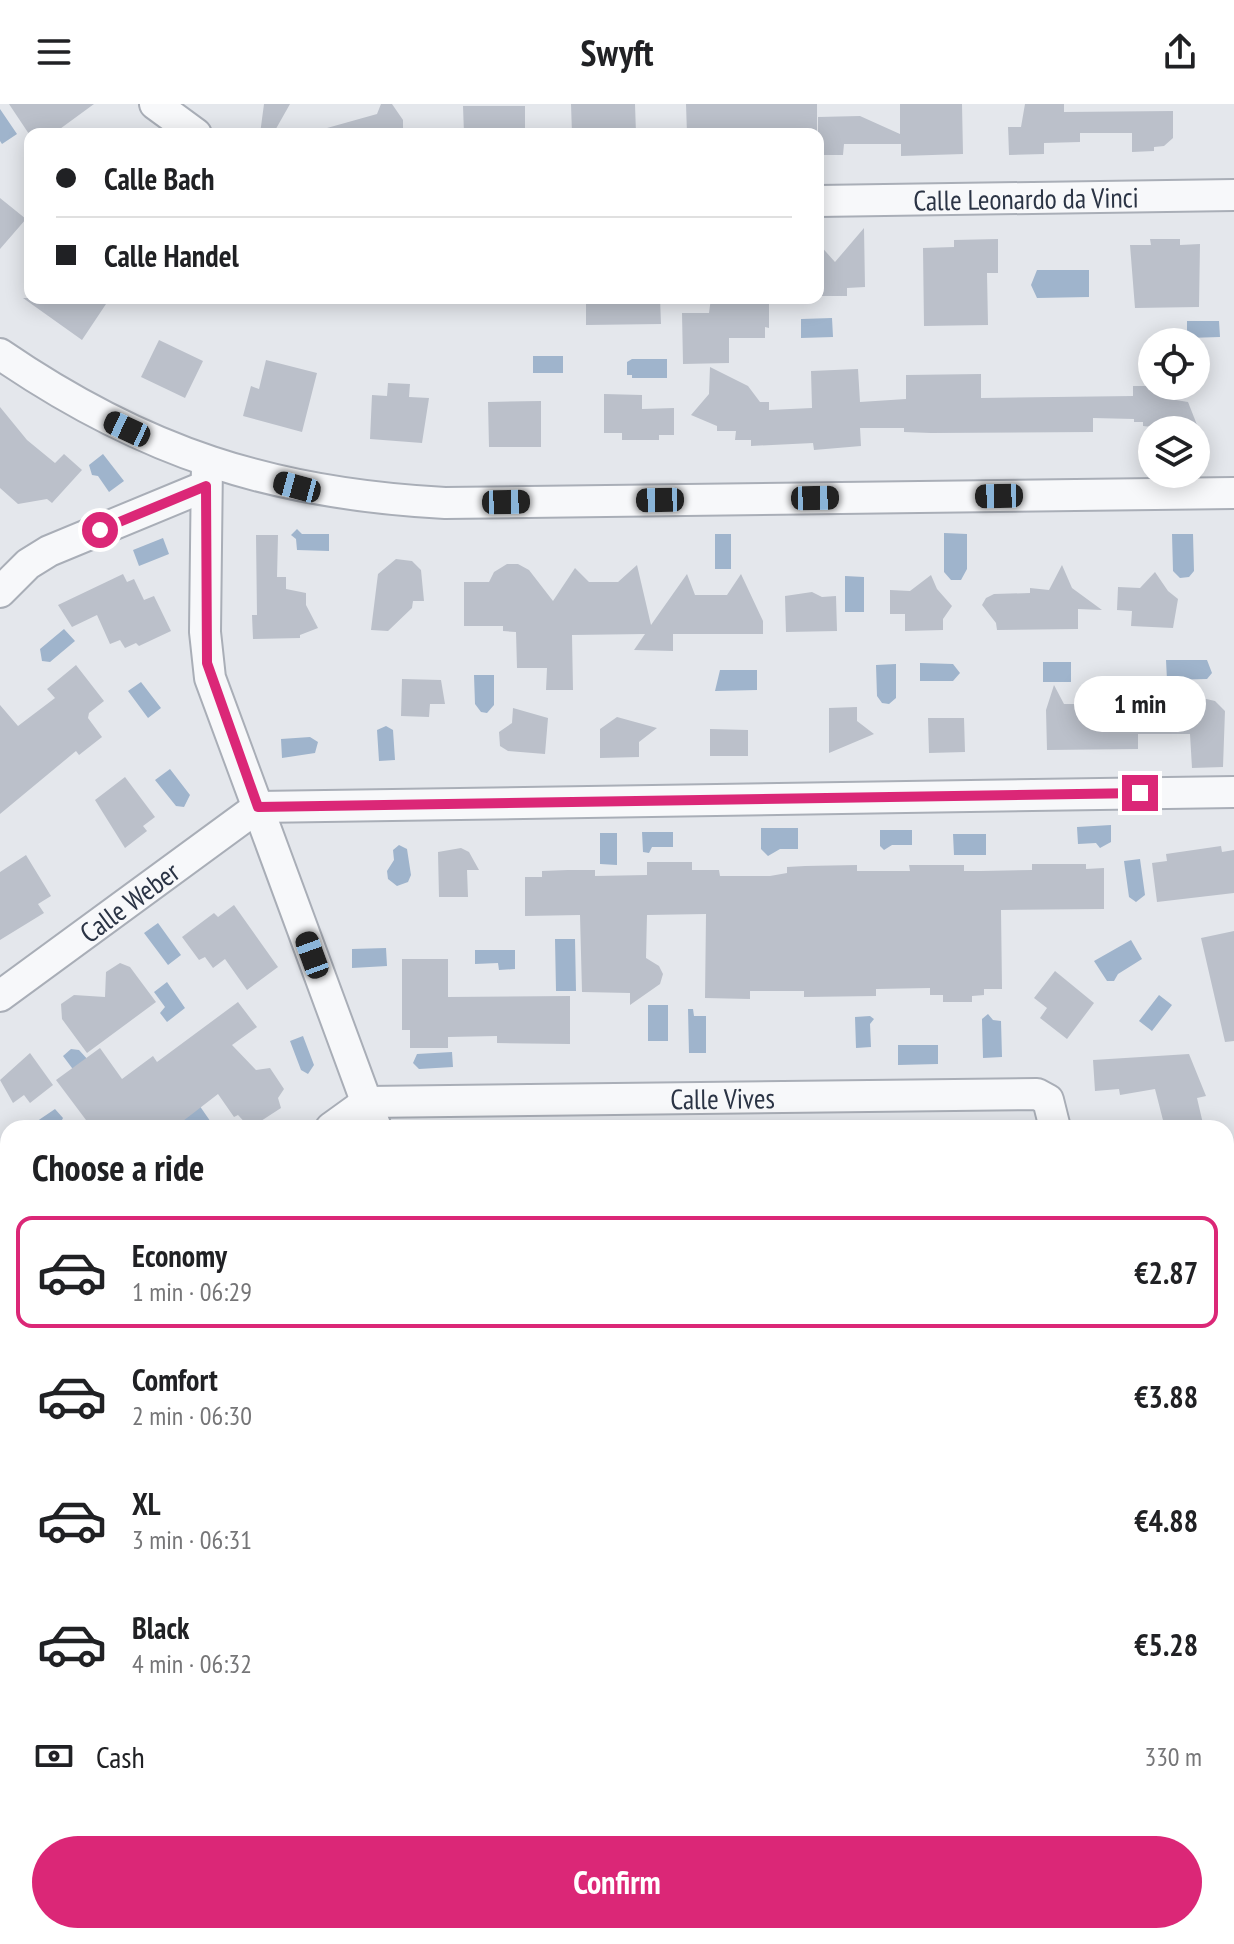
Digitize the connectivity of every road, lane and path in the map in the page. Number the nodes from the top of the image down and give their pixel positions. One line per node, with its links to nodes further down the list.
1 (155, 104): 2 (street)
2 (188, 128)
3 (1234, 195): 4 (street, Calle Leonardo da Vinci)
4 (824, 201)
5 (0, 354): 6 (street)
6 (207, 474): 7 (street); 8 (street); 10 (street)
7 (1234, 493)
8 (0, 592)
9 (1234, 792): 10 (street)
10 (258, 807): 11 (street, Calle Weber); 12 (street)
11 (0, 996)
12 (372, 1115): 13 (street, Calle Vives)
13 (1053, 1120)

